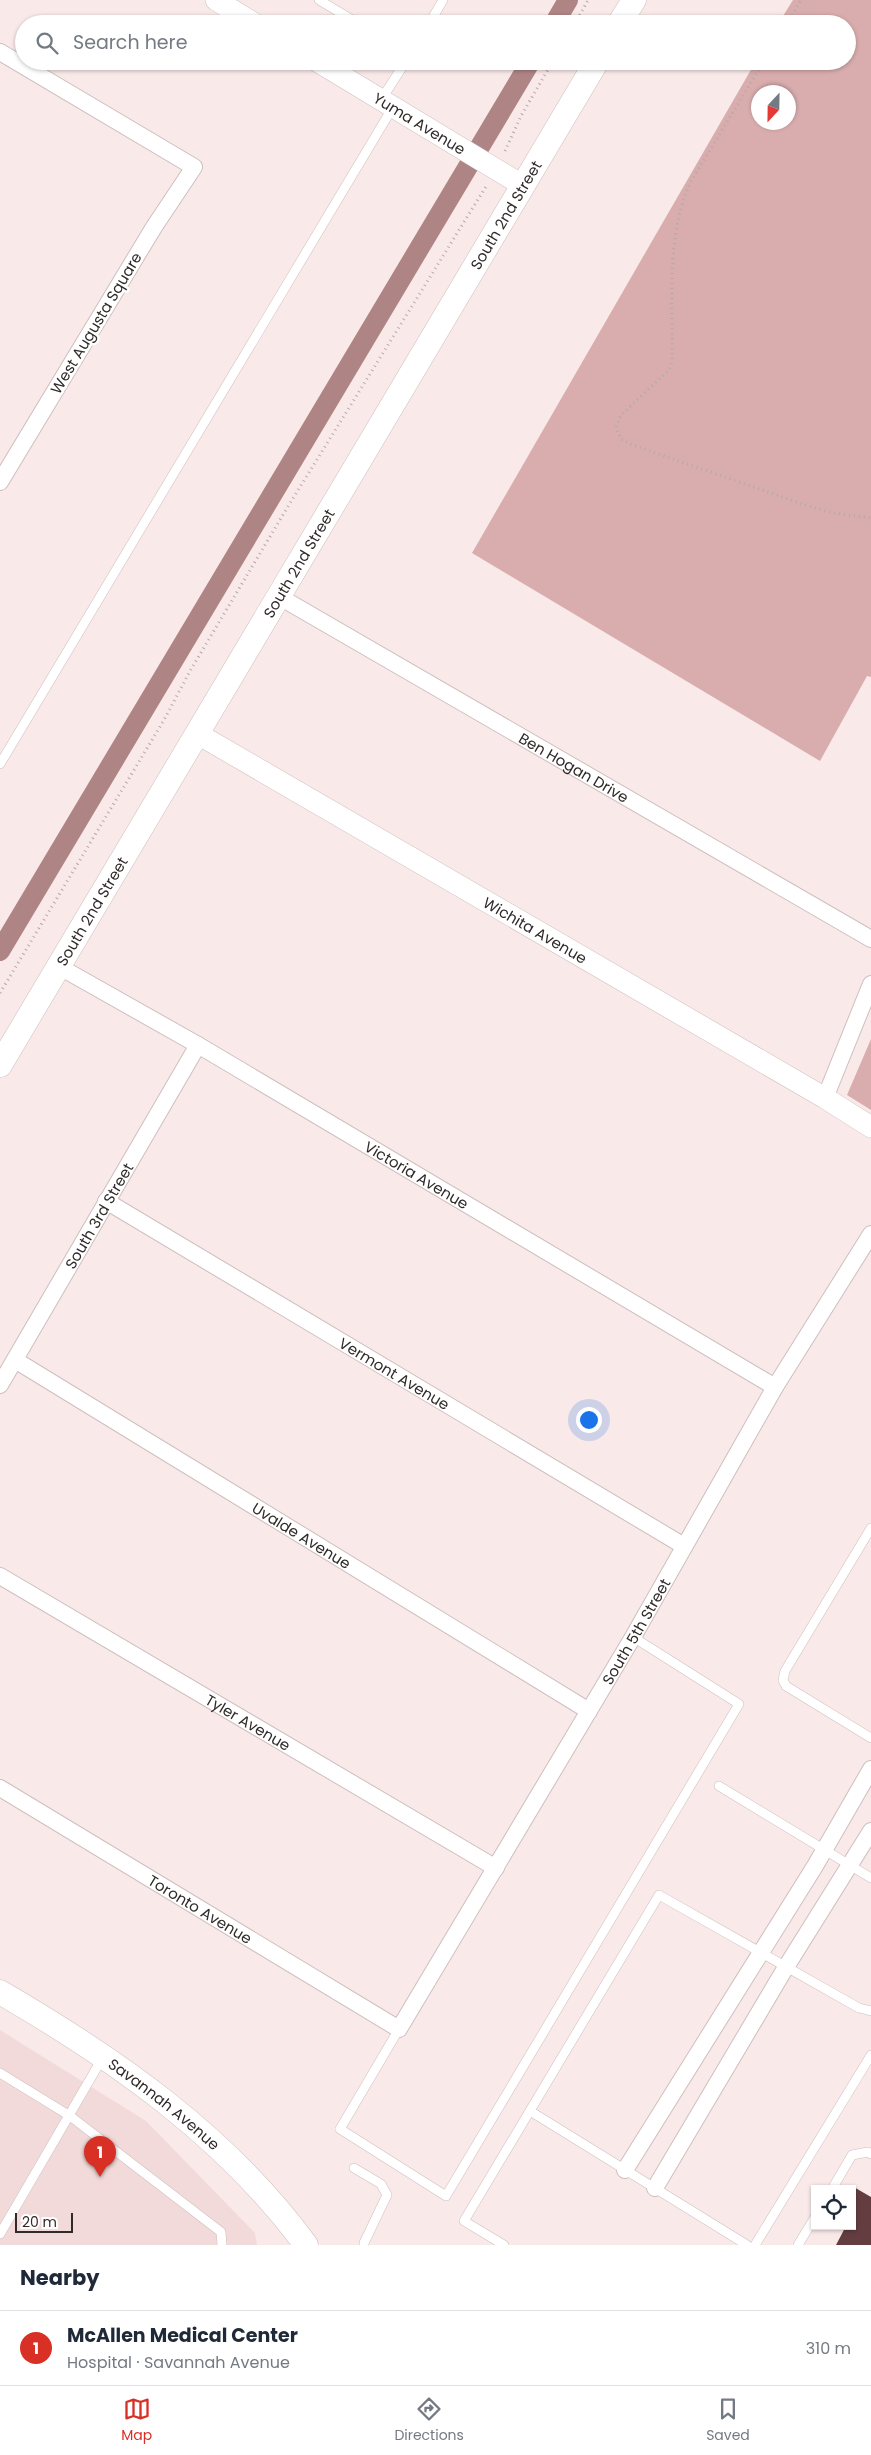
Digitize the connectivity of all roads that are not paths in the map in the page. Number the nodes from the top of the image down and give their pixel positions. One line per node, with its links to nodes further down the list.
1 (216, 0): 5 (street)
2 (319, 0): 6 (lane)
3 (444, 0): 7 (lane)
4 (634, 0): 8 (main road)
5 (240, 15)
6 (344, 15)
7 (435, 15)
8 (625, 15)
9 (0, 52): 10 (street, West Augusta Square)
10 (15, 61)
11 (30, 70): 17 (street, West Augusta Square)
12 (332, 70): 15 (street, Yuma Avenue)
13 (402, 70): 15 (lane)
14 (591, 70): 16 (main road, South 2nd Street)
15 (387, 104): 16 (street, Yuma Avenue); 20 (lane)
16 (522, 185): 18 (main road, South 2nd Street)
17 (0, 482)
18 (278, 596): 19 (main road, South 2nd Street); 21 (street, Ben Hogan Drive)
19 (198, 734): 22 (main road, South 2nd Street); 26 (street, Wichita Avenue)
20 (0, 764)
21 (871, 939)
22 (58, 966): 24 (street, Victoria Avenue); 25 (main road, South 2nd Street)
23 (871, 984): 26 (street)
24 (198, 1045): 28 (street, South 3rd Street); 32 (street, Victoria Avenue)
25 (0, 1064)
26 (825, 1098): 27 (street, Wichita Avenue)
27 (871, 1128)
28 (106, 1201): 30 (street, South 3rd Street); 34 (street, Vermont Avenue)
29 (871, 1234): 32 (street, South 5th Street)
30 (15, 1360): 31 (street, South 3rd Street); 37 (street, Uvalde Avenue)
31 (0, 1385)
32 (775, 1387): 34 (street, South 5th Street)
33 (871, 1528): 38 (lane)
34 (684, 1546): 36 (street, South 5th Street)
35 (0, 1576): 45 (street, Tyler Avenue)
36 (633, 1637): 37 (street, South 5th Street); 51 (lane)
37 (589, 1711): 45 (street, South 5th Street)
38 (871, 1738)
39 (871, 1769): 43 (street)
40 (719, 1786): 43 (lane)
41 (0, 1788): 51 (street, Toronto Avenue)
42 (871, 1831): 44 (street)
43 (824, 1850): 44 (lane); 47 (street)
44 (850, 1866): 46 (lane); 48 (street)
45 (496, 1868): 51 (street, South 5th Street)
46 (871, 1878)
47 (760, 1952): 48 (lane); 55 (lane); 59 (street)
48 (786, 1967): 50 (lane); 61 (street)
49 (0, 1992): 53 (main road, Savannah Avenue)
50 (871, 2011)
51 (399, 2029)
52 (871, 2054): 69 (lane)
53 (103, 2057): 56 (lane); 64 (main road, Savannah Avenue)
54 (0, 2074): 56 (lane)
55 (530, 2111): 59 (lane); 67 (lane)
56 (70, 2116): 63 (lane); 66 (lane)
57 (871, 2154): 60 (lane)
58 (354, 2168): 65 (lane)
59 (625, 2170): 61 (lane)
60 (834, 2185)
61 (655, 2188): 68 (lane)
62 (811, 2224): 70 (lane)
63 (0, 2234)
64 (305, 2244)
65 (364, 2244)
66 (222, 2245)
67 (504, 2245)
68 (747, 2245)
69 (755, 2245)
70 (798, 2245)

